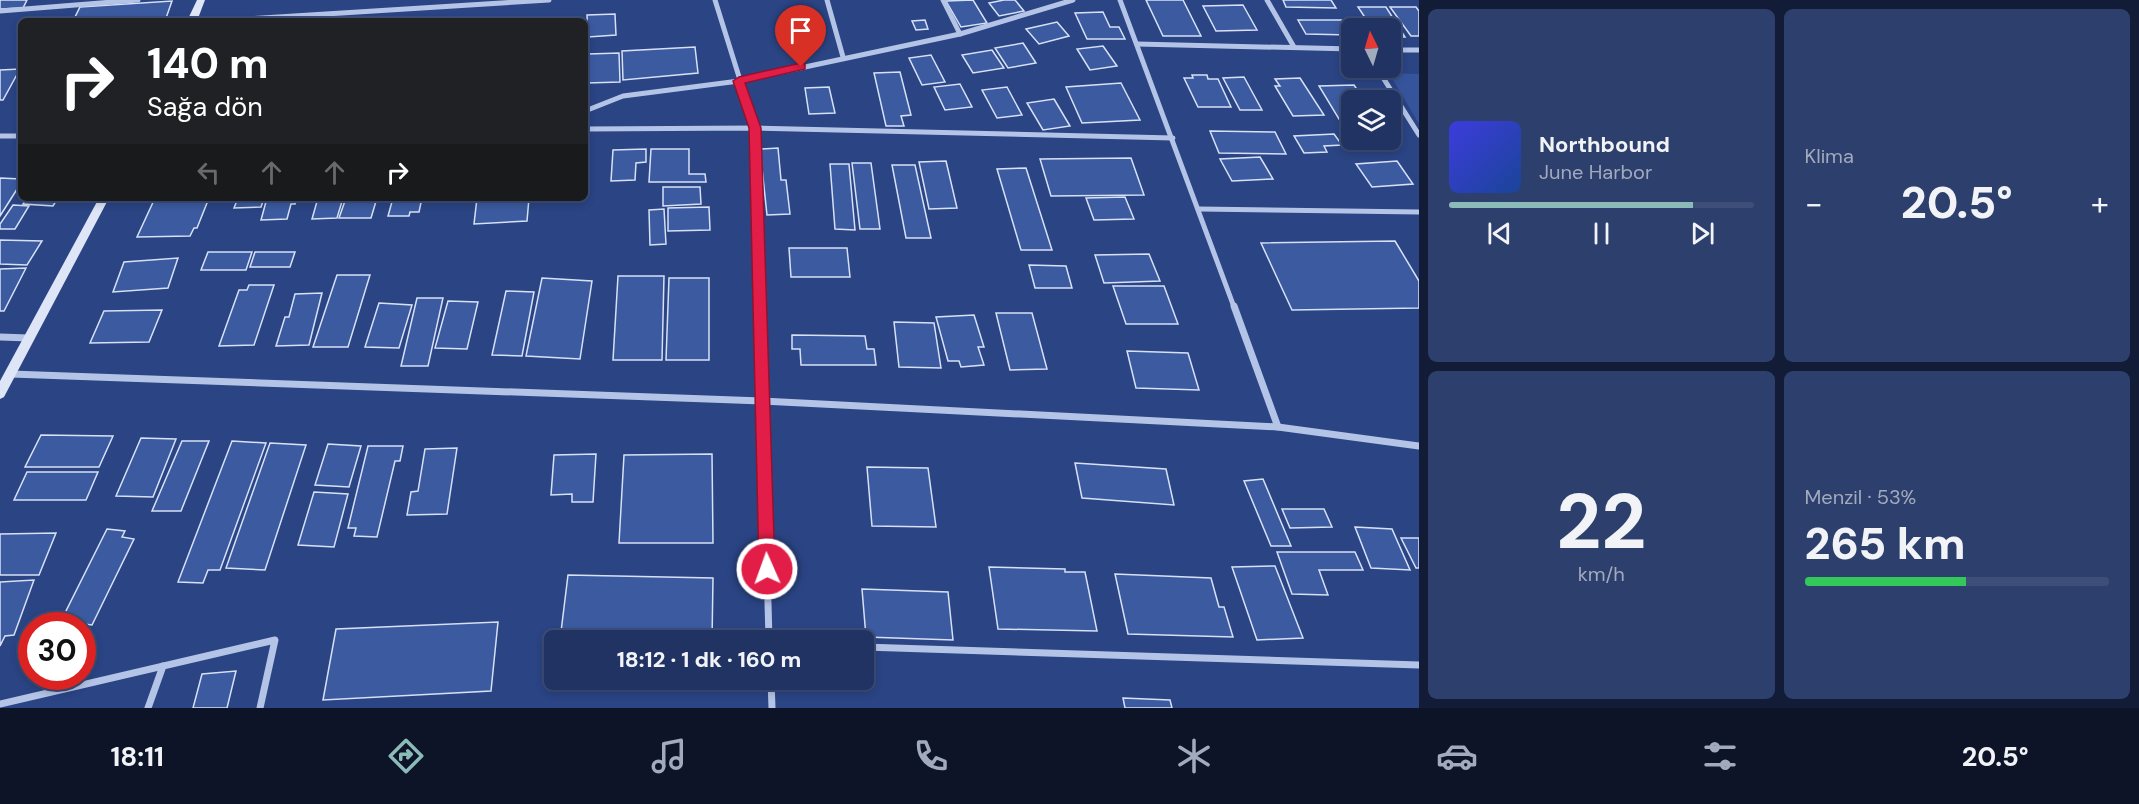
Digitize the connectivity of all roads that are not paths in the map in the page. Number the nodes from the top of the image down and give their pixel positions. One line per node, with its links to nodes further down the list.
1 (138, 0): 10 (street)
2 (201, 0): 11 (street)
3 (549, 0): 12 (street)
4 (715, 0): 21 (street)
5 (827, 0): 19 (street)
6 (943, 0): 13 (street)
7 (1073, 0): 13 (street)
8 (1120, 0): 14 (street)
9 (1267, 0): 15 (street)
10 (0, 11)
11 (193, 18)
12 (263, 18)
13 (960, 33): 19 (street)
14 (1137, 44): 15 (street); 28 (street)
15 (1294, 47): 16 (street)
16 (1341, 49)
17 (1401, 50): 18 (street)
18 (1419, 50)
19 (843, 57): 21 (street)
20 (1383, 78): 25 (street)
21 (739, 81): 22 (street); 23 (street)
22 (588, 110)
23 (755, 128): 24 (street); 28 (street); 36 (street)
24 (588, 129)
25 (1419, 135)
26 (0, 136): 27 (street)
27 (18, 136)
28 (1173, 138): 30 (street)
29 (102, 201): 33 (street)
30 (1199, 209): 31 (street); 37 (street)
31 (1419, 212)
32 (0, 337): 33 (street)
33 (29, 338): 34 (street)
34 (11, 374): 35 (street); 36 (street)
35 (0, 393)
36 (762, 401): 37 (street); 39 (street)
37 (1278, 427): 38 (street)
38 (1419, 447)
39 (769, 630)
40 (874, 646): 41 (street)
41 (1419, 665)
42 (163, 666): 44 (street); 45 (street); 46 (street)
43 (771, 690): 47 (street)
44 (0, 704)
45 (148, 708)
46 (260, 708)
47 (772, 708)

